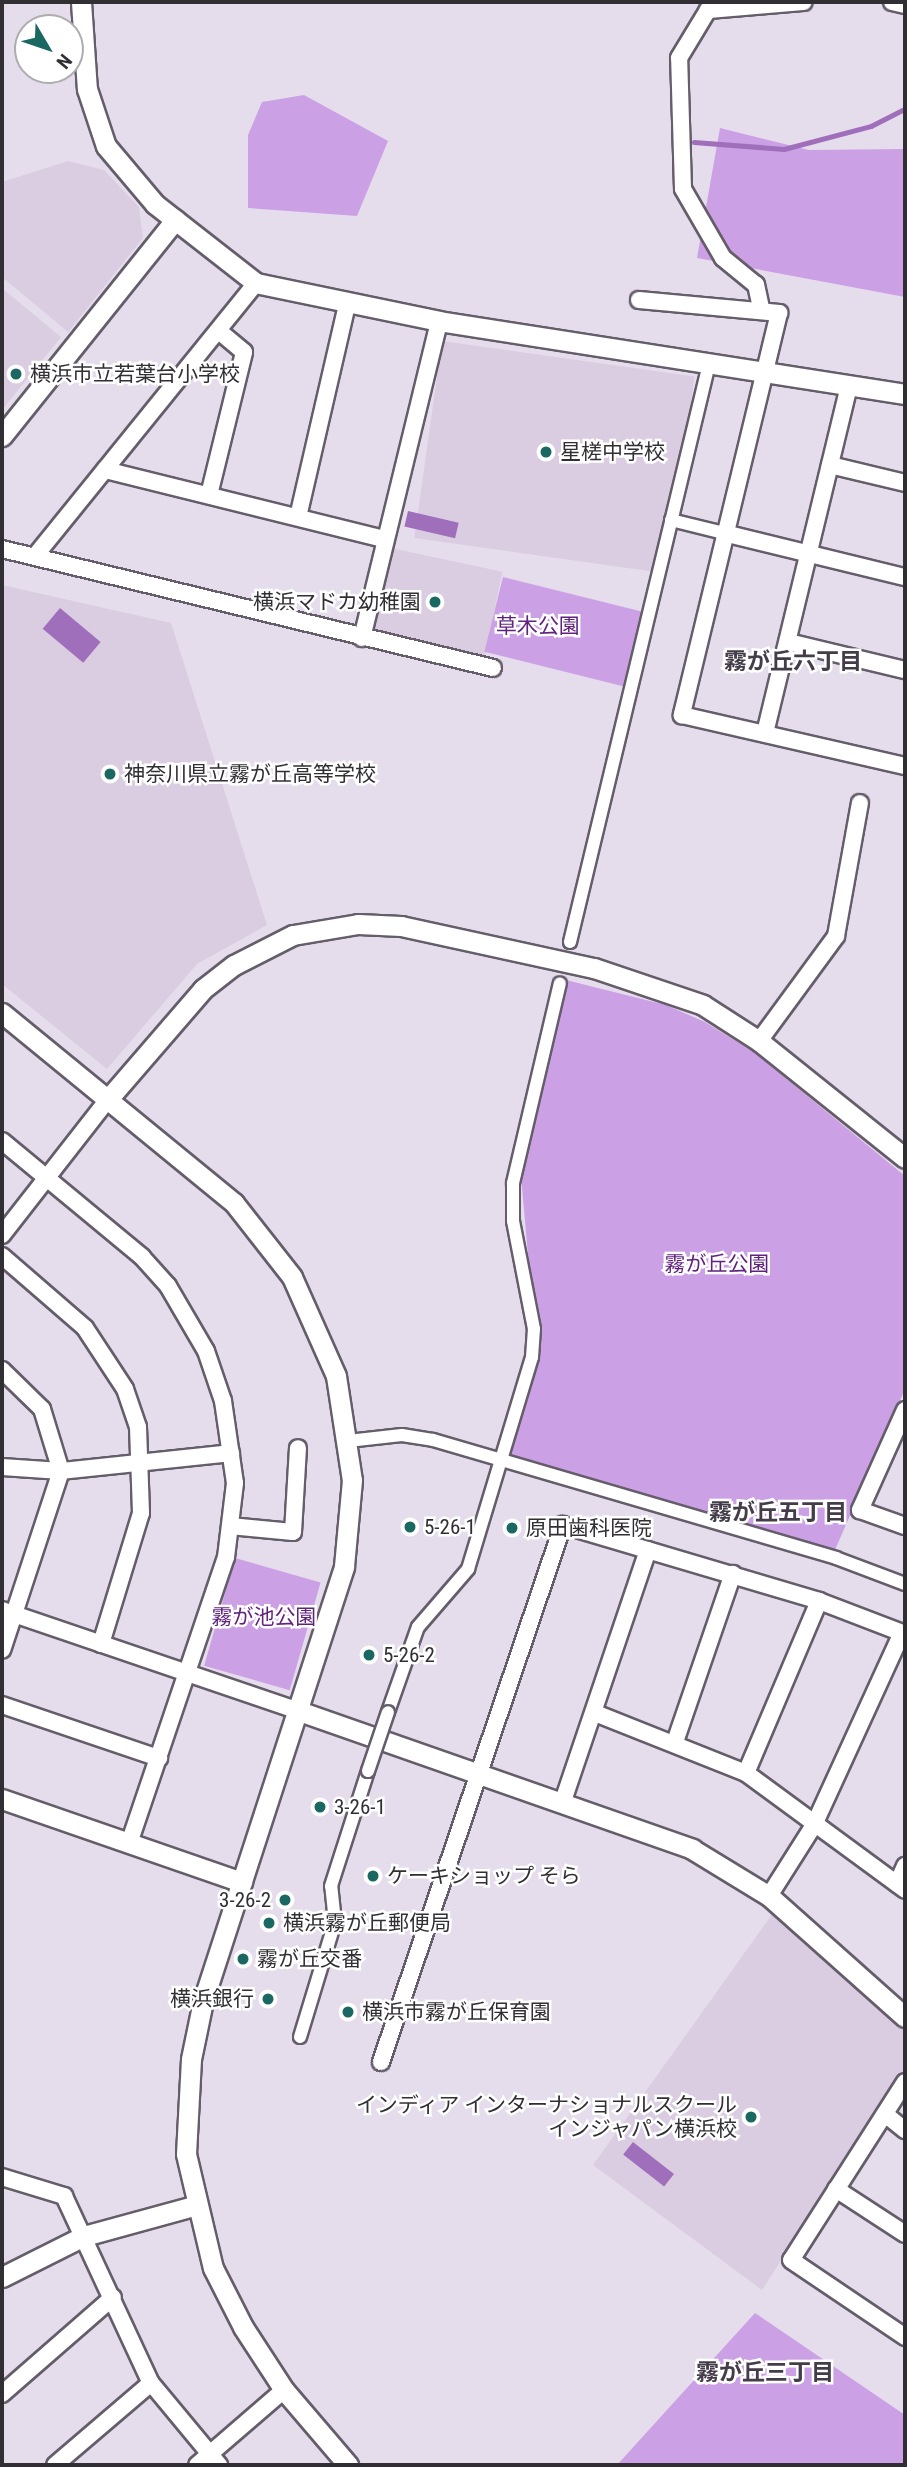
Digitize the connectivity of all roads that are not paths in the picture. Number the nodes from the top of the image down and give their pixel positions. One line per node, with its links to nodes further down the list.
1 (81, 2): 6 (street)
2 (774, 2): 3 (street); 10 (street)
3 (804, 2)
4 (892, 2): 5 (street)
5 (905, 5)
6 (175, 220): 7 (street); 17 (street)
7 (256, 283): 9 (street); 12 (street)
8 (639, 300): 10 (street)
9 (347, 305): 11 (street); 22 (street)
10 (761, 308): 14 (street)
11 (439, 321): 13 (street); 25 (street)
12 (219, 331): 19 (street); 21 (street)
13 (709, 364): 14 (street); 23 (street)
14 (764, 372): 15 (street); 24 (street)
15 (849, 385): 16 (street); 18 (street)
16 (905, 394)
17 (2, 436)
18 (830, 465): 20 (street); 27 (street)
19 (105, 470): 21 (street); 28 (street)
20 (905, 483)
21 (209, 495): 22 (street)
22 (298, 517): 25 (street)
23 (671, 520): 24 (street); 37 (street)
24 (724, 533): 27 (street); 34 (street)
25 (384, 539): 30 (street)
26 (2, 549): 28 (street)
27 (808, 554): 29 (street); 31 (street)
28 (36, 556): 30 (street)
29 (905, 577)
30 (362, 638): 32 (street)
31 (788, 642): 33 (street); 34 (street)
32 (493, 668)
33 (905, 670)
34 (765, 733): 35 (street)
35 (905, 766)
36 (860, 803): 40 (street)
37 (570, 942)
38 (560, 983): 82 (street, bridge)
39 (2, 1013): 41 (street)
40 (759, 1041): 41 (street); 43 (street)
41 (109, 1098): 44 (street); 49 (street)
42 (2, 1141): 44 (street)
43 (905, 1158)
44 (48, 1179): 45 (street); 51 (street)
45 (2, 1235)
46 (2, 1256): 52 (street)
47 (2, 1370): 54 (street)
48 (905, 1410): 55 (street)
49 (348, 1441): 59 (street); 67 (street)
50 (298, 1448): 56 (street)
51 (231, 1453): 52 (street); 56 (street)
52 (144, 1461): 54 (street); 63 (street)
53 (2, 1467): 54 (street)
54 (61, 1471): 61 (street)
55 (905, 1526)
56 (230, 1527): 65 (street)
57 (648, 1550): 58 (street); 68 (street); 72 (street)
58 (733, 1574): 60 (street); 69 (street)
59 (905, 1584)
60 (819, 1601): 62 (street); 71 (street)
61 (8, 1612): 63 (street); 64 (street)
62 (904, 1633): 75 (street)
63 (101, 1644): 65 (street)
64 (2, 1650)
65 (188, 1674): 67 (street); 70 (street)
66 (2, 1705): 70 (street)
67 (299, 1711): 72 (street); 78 (street)
68 (595, 1713): 69 (street); 74 (street)
69 (674, 1742): 71 (street)
70 (159, 1758): 76 (street)
71 (746, 1773): 75 (street)
72 (482, 1774): 74 (street); 83 (street)
73 (2, 1799): 76 (street)
74 (563, 1801): 80 (street)
75 (814, 1825): 79 (street); 80 (street)
76 (130, 1844): 78 (street)
77 (905, 1866): 79 (street)
78 (242, 1882): 89 (street)
79 (901, 1887)
80 (769, 1896): 81 (street)
81 (905, 2017)
82 (300, 2037)
83 (381, 2062)
84 (905, 2082): 85 (street)
85 (885, 2114): 86 (street); 88 (street)
86 (905, 2130)
87 (2, 2177): 91 (street)
88 (836, 2189): 90 (street); 94 (street)
89 (194, 2206): 91 (street); 96 (street)
90 (905, 2234)
91 (84, 2236): 92 (street); 93 (street)
92 (2, 2277)
93 (113, 2297): 95 (street); 97 (street)
94 (905, 2337)
95 (151, 2383): 98 (street); 99 (street)
96 (284, 2390): 98 (street); 101 (street)
97 (2, 2394)
98 (214, 2460): 100 (street)
99 (55, 2465)
100 (197, 2465)
101 (348, 2465)

